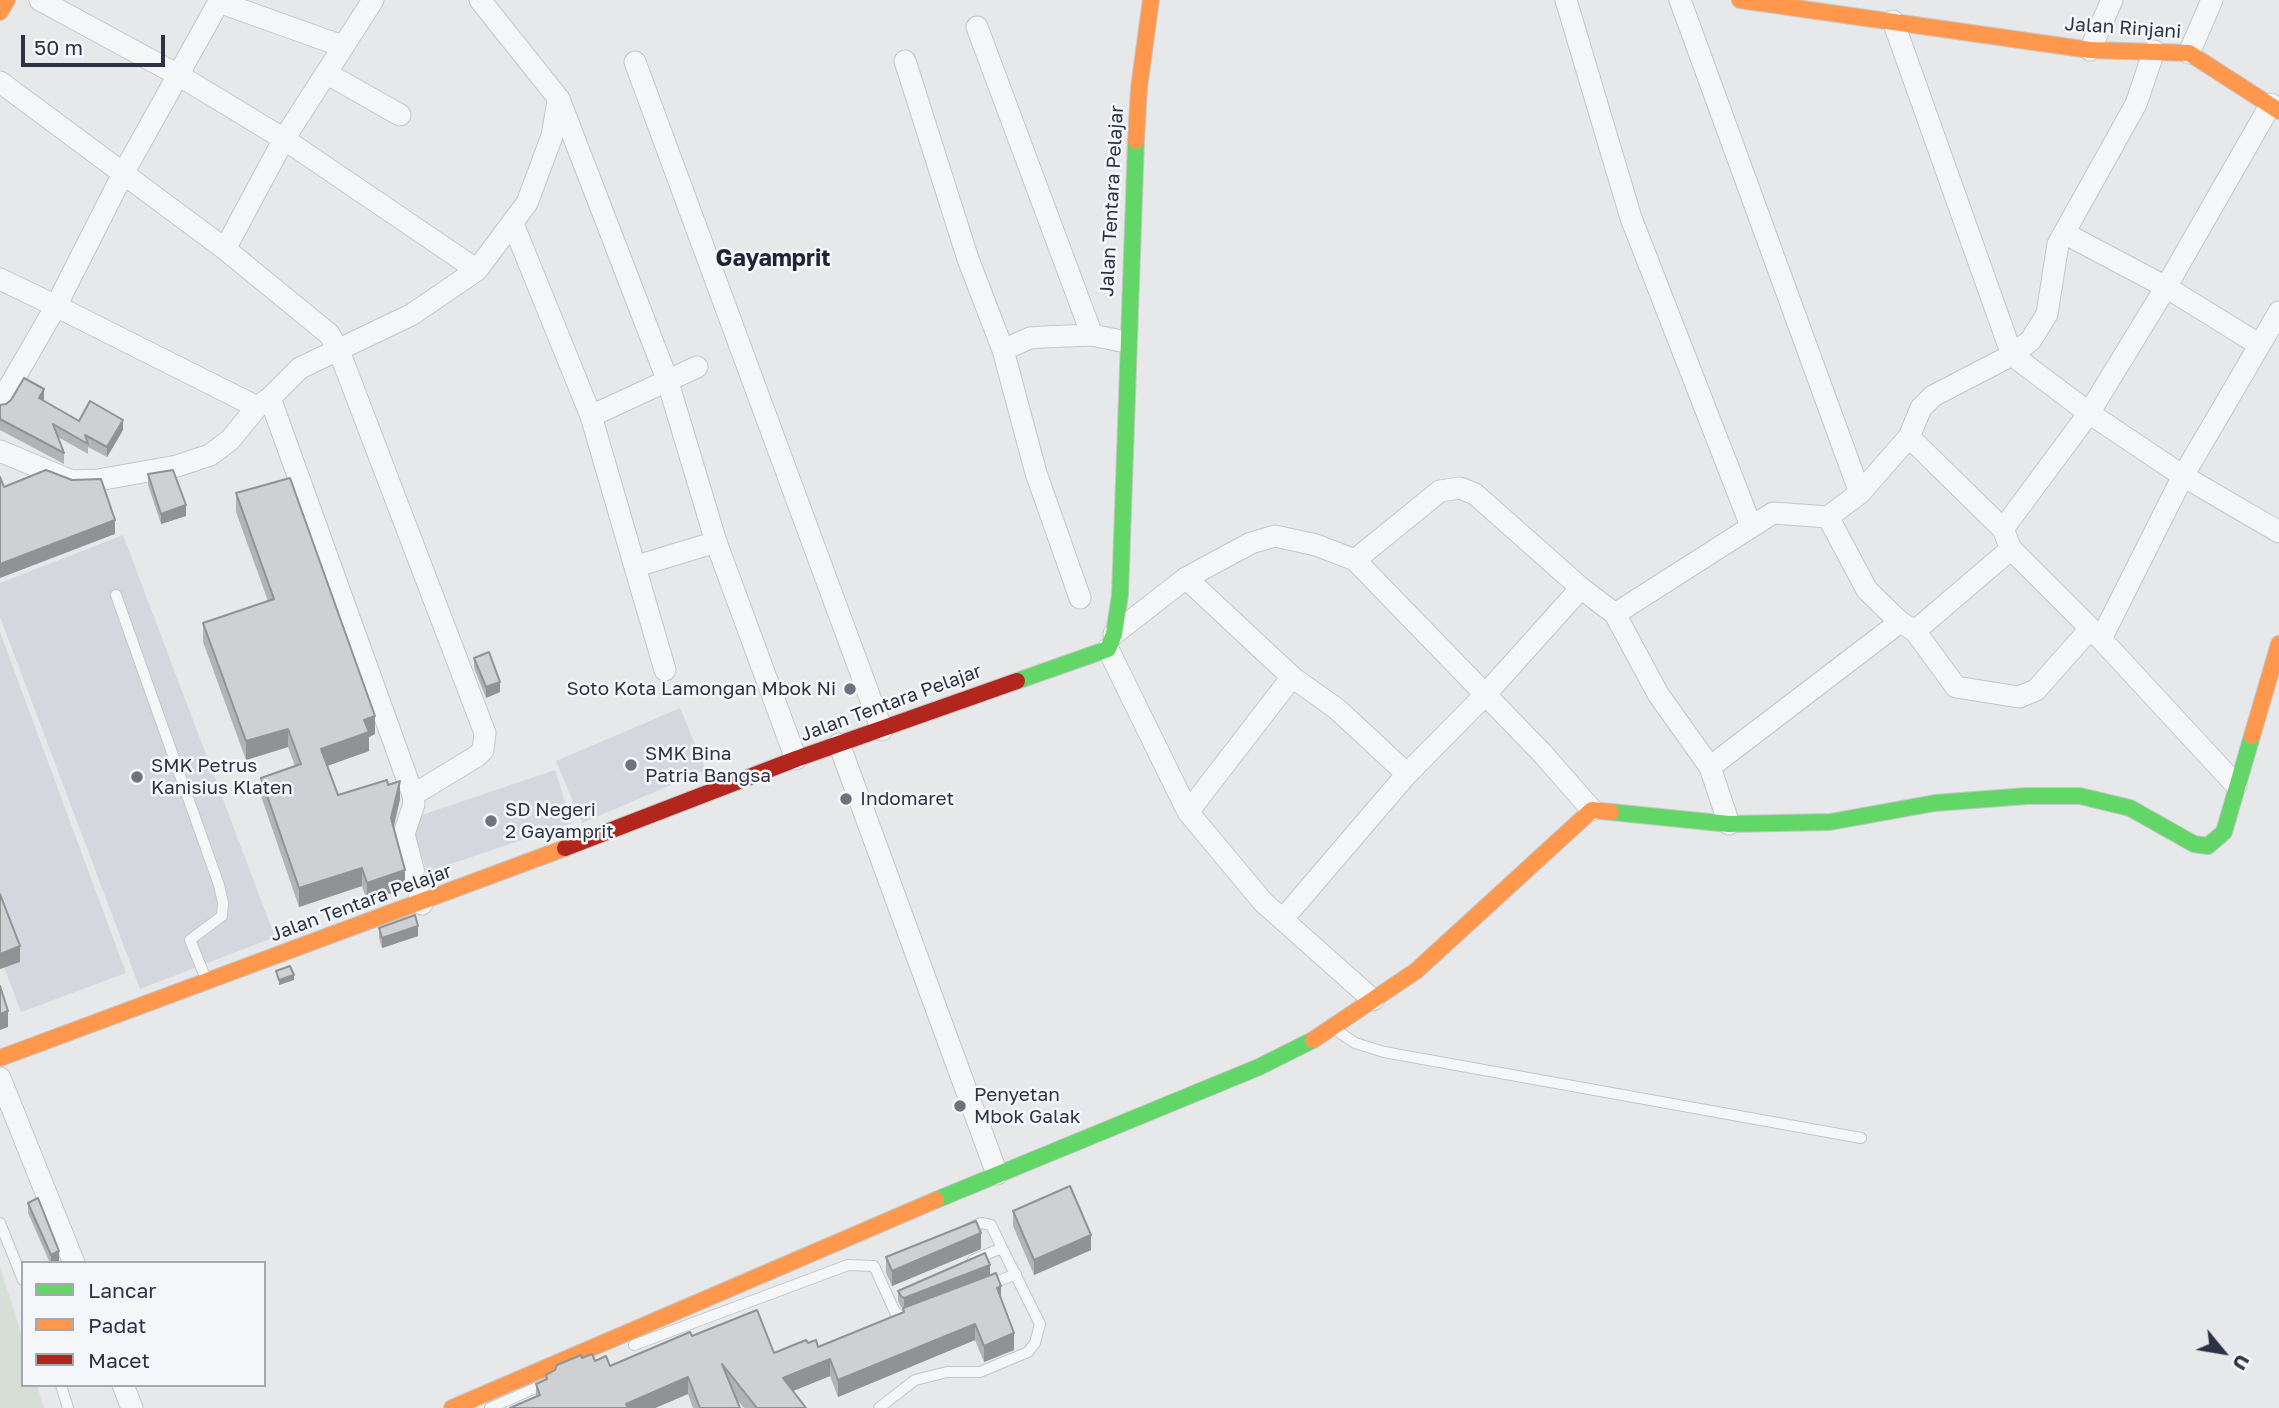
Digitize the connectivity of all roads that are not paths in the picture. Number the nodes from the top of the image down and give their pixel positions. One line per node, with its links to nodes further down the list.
1 (6, 0): 13 (main road)
2 (40, 0): 23 (street)
3 (373, 0): 16 (street)
4 (480, 0): 25 (street)
5 (1151, 0): 39 (main road, Jalan Tentara Pelajar)
6 (1566, 0): 55 (street)
7 (1680, 0): 53 (street)
8 (1740, 0): 12 (main road, Jalan Rinjani)
9 (2112, 0): 17 (street)
10 (2212, 0): 19 (street)
11 (220, 1): 16 (street); 23 (street)
12 (1809, 6): 14 (main road, Jalan Rinjani)
13 (0, 12)
14 (1894, 21): 17 (main road, Jalan Rinjani); 43 (street)
15 (977, 27): 38 (street)
16 (342, 46): 22 (street)
17 (2090, 50): 18 (main road, Jalan Rinjani)
18 (2154, 51): 19 (main road, Jalan Rinjani); 31 (street)
19 (2189, 53): 26 (main road, Jalan Rinjani)
20 (905, 61): 41 (street)
21 (635, 62): 73 (street)
22 (326, 73): 27 (street); 28 (street)
23 (180, 76): 28 (street); 29 (street)
24 (0, 82): 29 (street)
25 (558, 99): 30 (street); 45 (street)
26 (2275, 108): 35 (street)
27 (400, 115)
28 (284, 139): 32 (street); 33 (street)
29 (124, 172): 32 (street); 36 (street)
30 (513, 225): 33 (street); 49 (street)
31 (2064, 233): 35 (street); 43 (street)
32 (225, 249): 42 (street)
33 (477, 270): 42 (street)
34 (0, 279): 36 (street)
35 (2166, 287): 40 (street); 48 (street)
36 (56, 306): 46 (street); 47 (street)
37 (2279, 312): 40 (street)
38 (1092, 335): 39 (street); 41 (street)
39 (1126, 342): 68 (main road, Jalan Tentara Pelajar)
40 (2258, 344): 52 (street)
41 (1003, 349): 64 (street)
42 (339, 351): 47 (street); 79 (street)
43 (2012, 355): 48 (street); 50 (street)
44 (697, 367): 45 (street)
45 (667, 379): 49 (street); 58 (street)
46 (0, 403)
47 (263, 403): 51 (street); 79 (street)
48 (2089, 413): 52 (street); 57 (street)
49 (592, 416): 60 (street)
50 (1909, 438): 53 (street); 57 (street)
51 (0, 451)
52 (2183, 476): 56 (street); 67 (street)
53 (1860, 493): 54 (street)
54 (1828, 517): 55 (street); 66 (street)
55 (1751, 526): 65 (street)
56 (2279, 532)
57 (2007, 539): 66 (street); 67 (street)
58 (716, 542): 60 (street); 75 (street)
59 (1355, 560): 61 (street); 62 (street); 72 (street)
60 (637, 566): 70 (street)
61 (1186, 578): 68 (street); 71 (street)
62 (1581, 589): 65 (street); 72 (street)
63 (116, 595): 85 (lane)
64 (1080, 598)
65 (1615, 614): 76 (street)
66 (1908, 627): 67 (street); 76 (street)
67 (2096, 634): 78 (street)
68 (1111, 641): 73 (main road, Jalan Tentara Pelajar); 81 (street)
69 (2279, 644): 78 (main road)
70 (666, 670)
71 (1292, 677): 77 (street); 81 (street)
72 (1484, 696): 77 (street); 80 (street)
73 (882, 730): 74 (main road, Jalan Tentara Pelajar)
74 (839, 744): 75 (main road, Jalan Tentara Pelajar); 91 (street)
75 (796, 759): 83 (main road, Jalan Tentara Pelajar)
76 (1710, 767): 82 (street)
77 (1407, 774): 84 (street)
78 (2236, 785): 82 (main road)
79 (412, 795): 83 (street)
80 (1592, 810): 82 (main road); 86 (main road)
81 (1188, 812): 84 (street)
82 (1729, 824)
83 (422, 904): 85 (main road, Jalan Tentara Pelajar)
84 (1283, 919): 86 (street)
85 (207, 982): 88 (main road, Jalan Tentara Pelajar)
86 (1373, 1000): 87 (main road)
87 (1334, 1028): 90 (lane); 91 (main road)
88 (0, 1058)
89 (0, 1078): 95 (street)
90 (1860, 1138)
91 (997, 1174): 111 (main road)
92 (0, 1223): 100 (lane)
93 (957, 1233): 94 (lane)
94 (1002, 1248): 97 (lane); 99 (lane)
95 (73, 1261)
96 (886, 1262): 98 (lane)
97 (964, 1264)
98 (874, 1266): 103 (lane); 105 (lane)
99 (1016, 1274): 101 (lane); 113 (lane)
100 (21, 1275)
101 (980, 1288)
102 (900, 1291): 103 (lane)
103 (887, 1297): 104 (lane)
104 (919, 1312)
105 (623, 1350)
106 (562, 1377): 112 (lane)
107 (62, 1387): 109 (lane)
108 (124, 1387): 110 (street)
109 (68, 1408)
110 (132, 1408)
111 (452, 1408)
112 (490, 1408)
113 (879, 1408)

